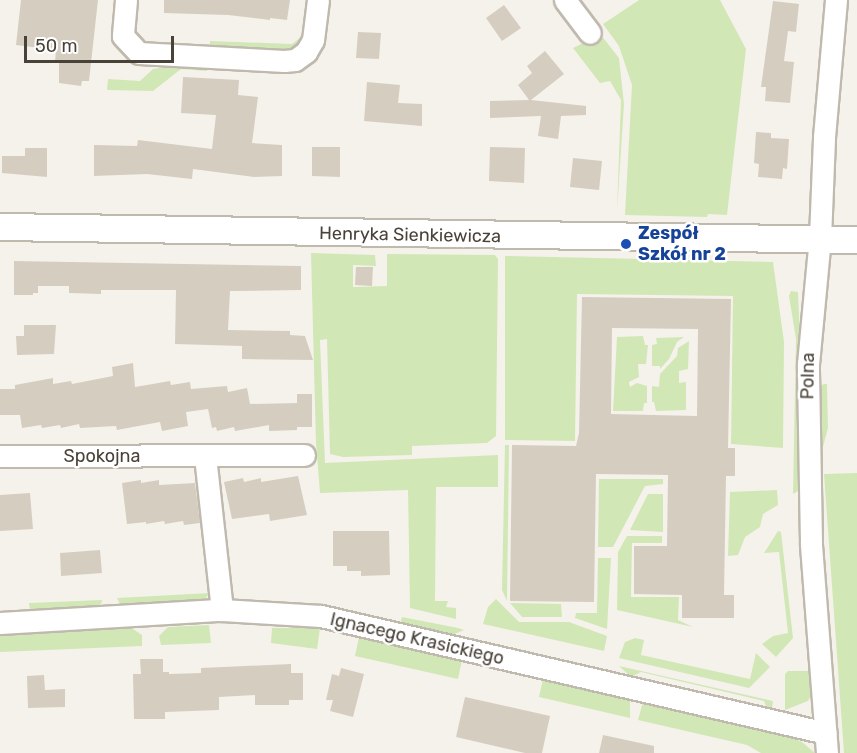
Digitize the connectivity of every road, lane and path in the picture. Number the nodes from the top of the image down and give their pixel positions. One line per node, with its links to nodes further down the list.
1 (126, 0): 2 (street)
2 (318, 0)
3 (565, 0): 5 (street)
4 (836, 0): 7 (street, Polna)
5 (590, 33)
6 (0, 227): 7 (street, Henryka Sienkiewicza)
7 (820, 238): 8 (street, Henryka Sienkiewicza); 14 (street, Polna)
8 (857, 240)
9 (304, 455): 11 (street, Spokojna)
10 (0, 456): 11 (street, Spokojna)
11 (205, 456): 12 (street)
12 (222, 610): 13 (street, Ignacego Krasickiego); 14 (street, Ignacego Krasickiego)
13 (0, 623)
14 (826, 743)

